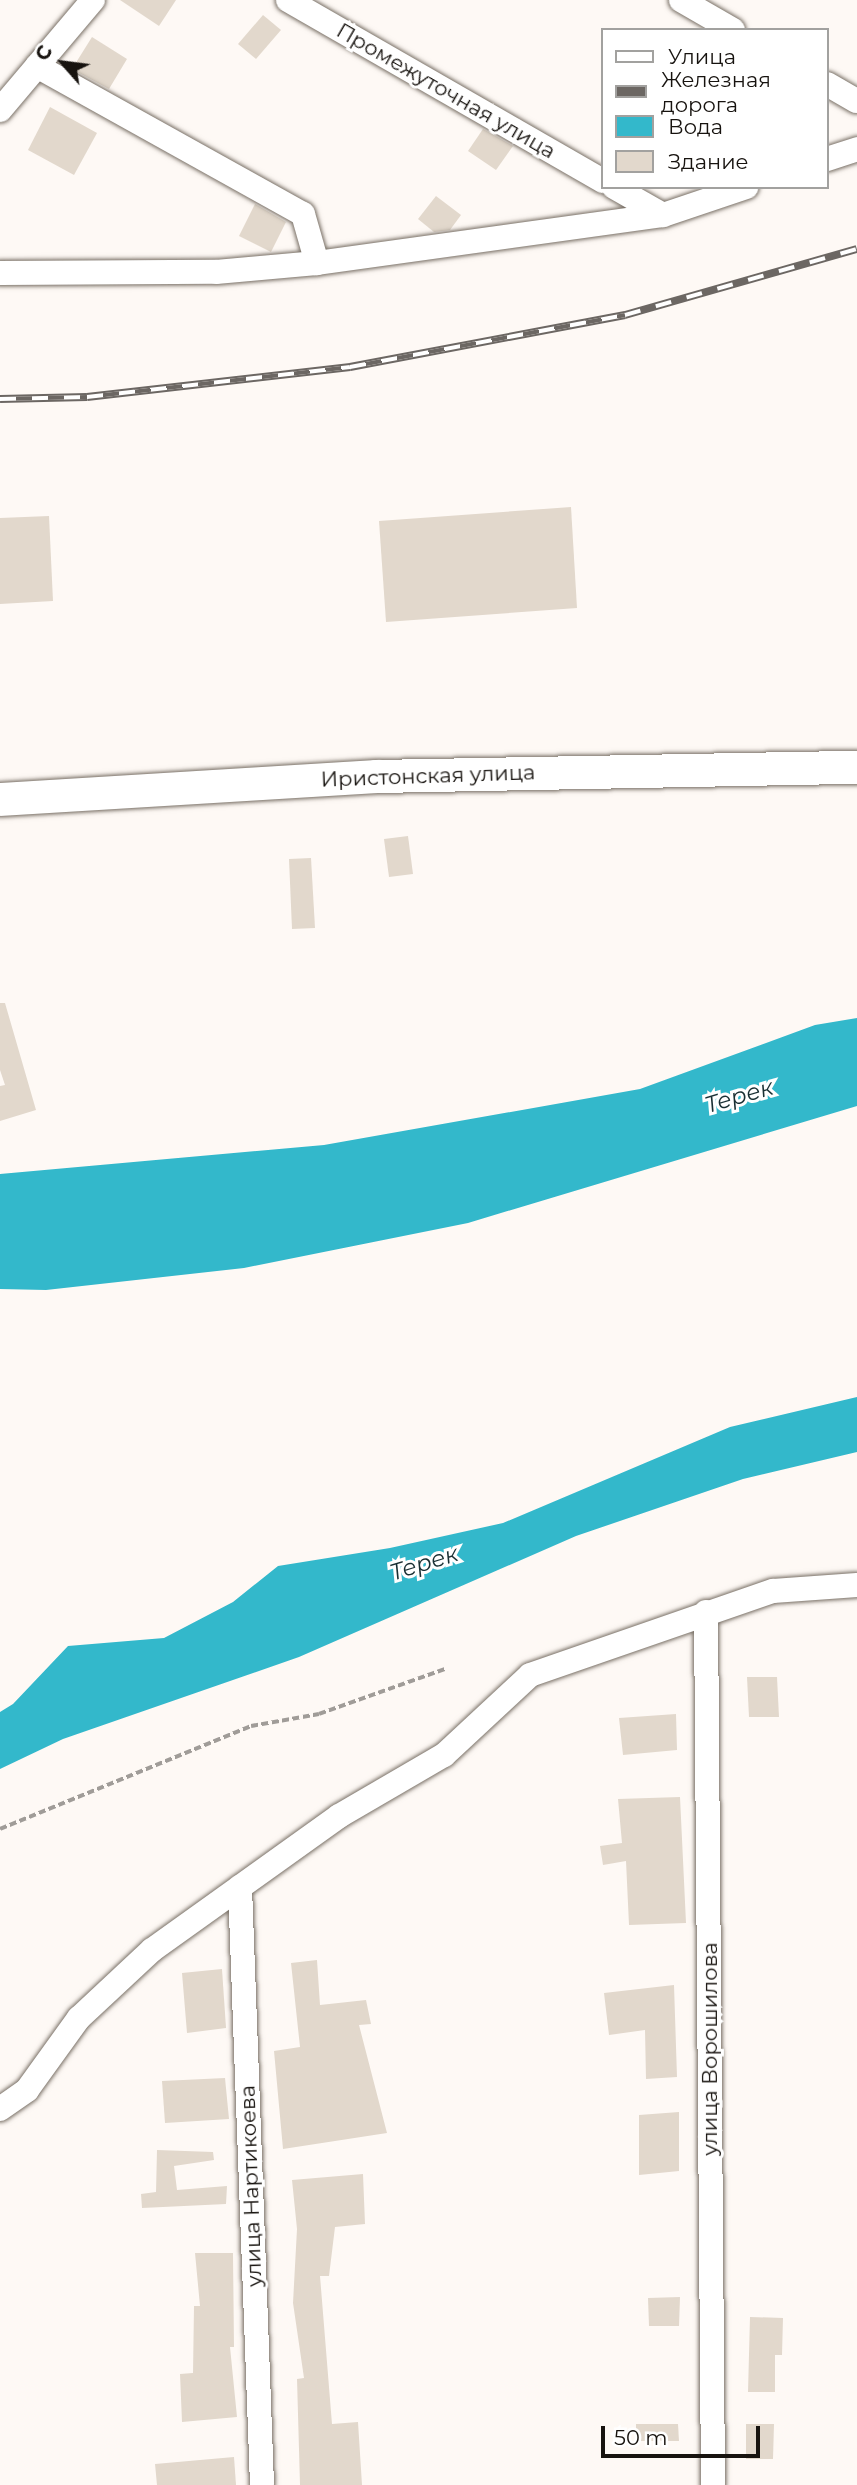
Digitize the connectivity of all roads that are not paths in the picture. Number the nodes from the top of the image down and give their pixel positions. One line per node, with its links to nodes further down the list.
1 (93, 0): 5 (street)
2 (288, 0): 11 (street, Промежуточная улица)
3 (681, 0): 4 (street)
4 (730, 28)
5 (37, 66): 8 (street); 15 (street)
6 (829, 85): 7 (street)
7 (857, 101)
8 (0, 110)
9 (857, 149): 10 (street)
10 (829, 158)
11 (602, 180)
12 (618, 189): 14 (street)
13 (740, 189): 14 (street)
14 (663, 215): 15 (street)
15 (317, 263): 16 (street)
16 (0, 274)
17 (857, 767): 18 (main road, Иристонская улица)
18 (0, 799)
19 (857, 1586): 20 (street)
20 (706, 1612): 21 (street); 24 (street, улица Ворошилова)
21 (240, 1887): 22 (street); 23 (street, улица Нартикоева)
22 (0, 2109)
23 (262, 2485)
24 (713, 2485)

